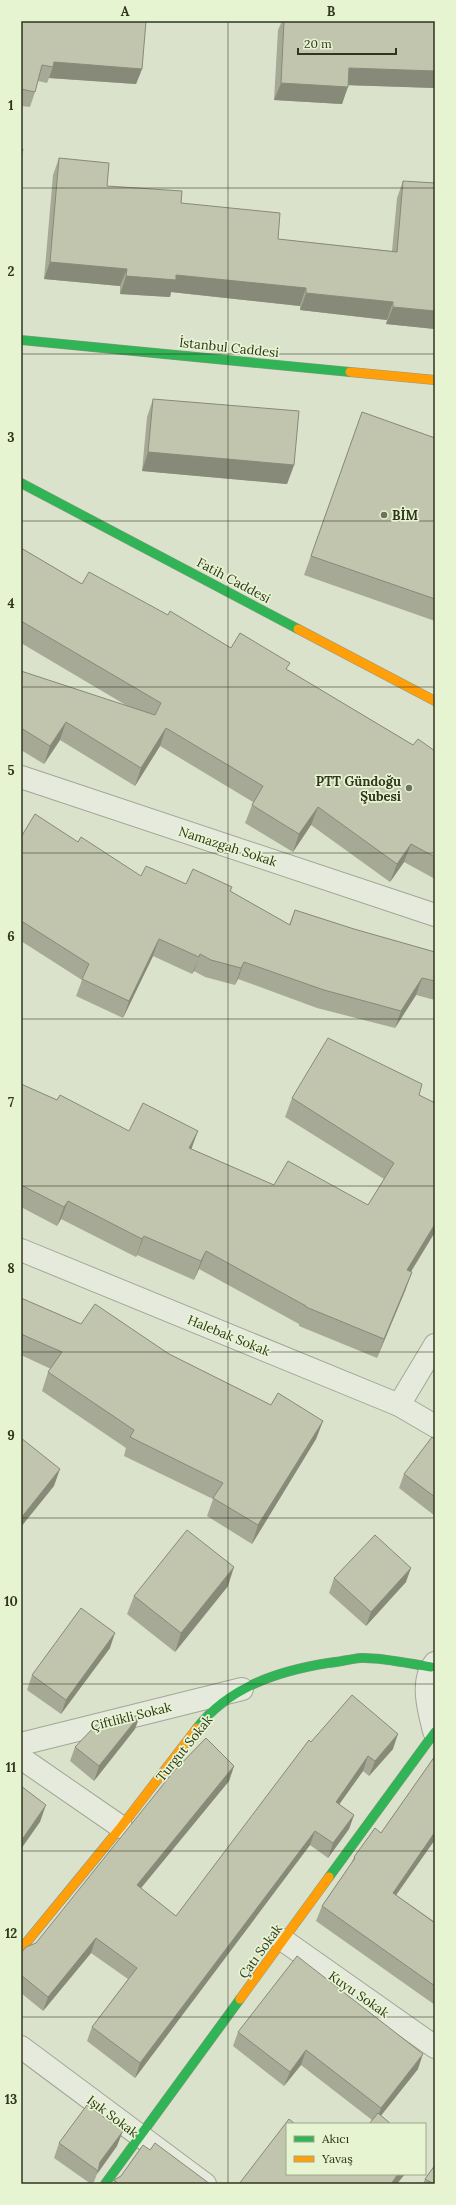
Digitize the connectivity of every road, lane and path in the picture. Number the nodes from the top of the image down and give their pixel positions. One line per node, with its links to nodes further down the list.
1 (21, 340): 2 (street, İstanbul Caddesi)
2 (435, 380)
3 (21, 483): 4 (street, Fatih Caddesi)
4 (435, 700)
5 (21, 777): 6 (street, Namazgah Sokak)
6 (435, 915)
7 (21, 1250): 9 (street, Halebak Sokak)
8 (435, 1345): 9 (street)
9 (399, 1405): 10 (street, Halebak Sokak)
10 (435, 1426)
11 (433, 1665): 12 (street, Turgut Sokak); 13 (street)
12 (242, 1689): 14 (street, Çiftlikli Sokak); 16 (street, Turgut Sokak)
13 (434, 1732): 17 (street, Çatı Sokak)
14 (21, 1744)
15 (21, 1758): 16 (street)
16 (121, 1827): 18 (street, Turgut Sokak)
17 (283, 1940): 20 (street, Kuyu Sokak); 21 (street, Çatı Sokak)
18 (21, 1949)
19 (21, 2047): 21 (street, Işık Sokak)
20 (435, 2047)
21 (140, 2137): 22 (street, Çatı Sokak); 23 (street, Işık Sokak)
22 (104, 2184)
23 (205, 2184)

